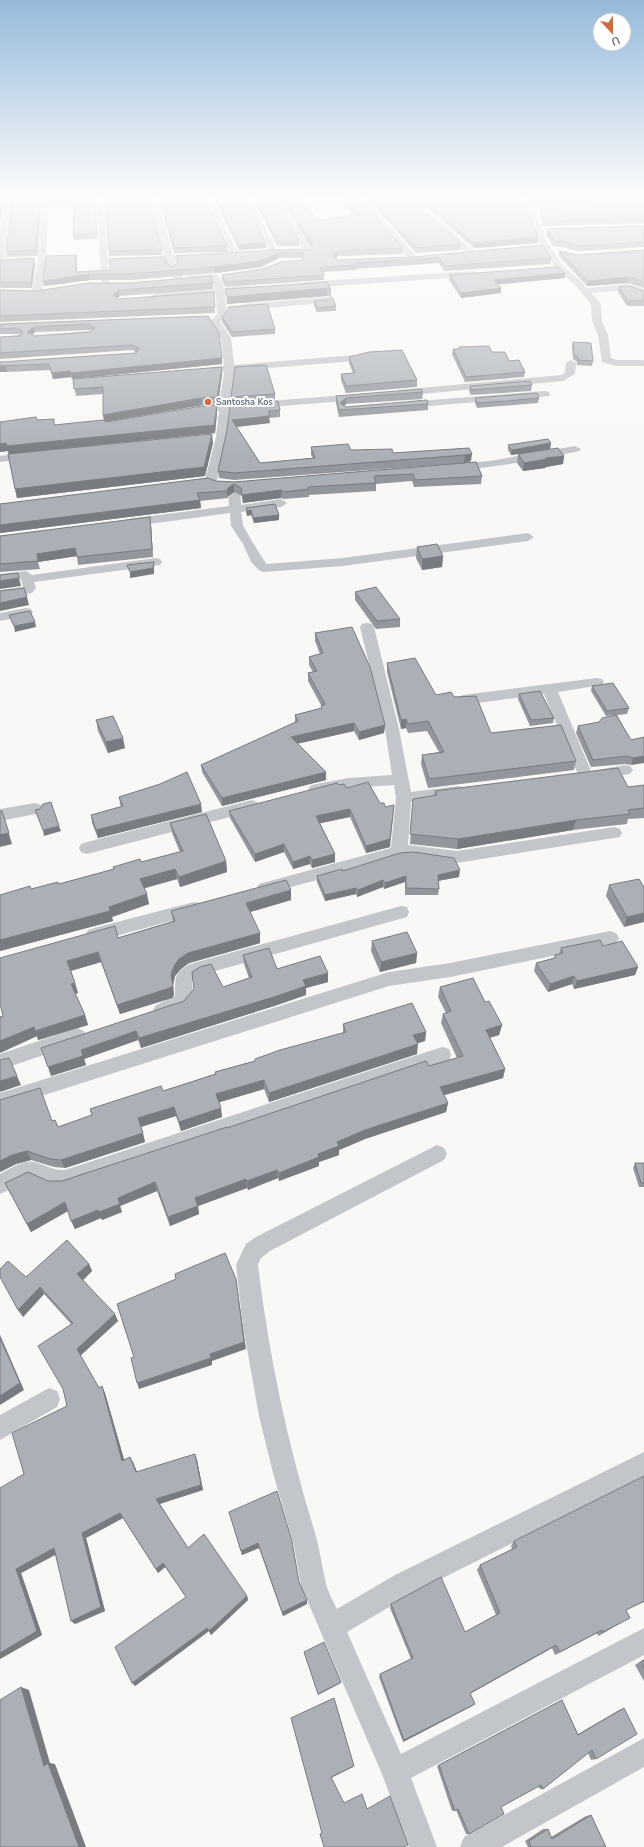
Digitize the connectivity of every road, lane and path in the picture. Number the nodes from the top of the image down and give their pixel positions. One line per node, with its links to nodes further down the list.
1 (40, 285): 10 (street)
2 (219, 285): 8 (street)
3 (311, 285): 5 (street)
4 (579, 285): 9 (street)
5 (300, 286)
6 (620, 287): 9 (street); 11 (street)
7 (260, 288): 8 (street)
8 (220, 291): 12 (street); 14 (street)
9 (583, 291): 18 (street)
10 (25, 292)
11 (644, 292)
12 (143, 298)
13 (326, 300): 14 (street)
14 (225, 314): 15 (street); 19 (street)
15 (204, 323)
16 (355, 358): 19 (street)
17 (571, 363): 21 (street)
18 (644, 363)
19 (229, 369): 20 (street); 26 (street)
20 (206, 371)
21 (386, 394)
22 (545, 394): 25 (street)
23 (371, 396): 24 (street)
24 (325, 400): 26 (street); 27 (street)
25 (396, 406)
26 (225, 408): 28 (street); 29 (street)
27 (338, 410)
28 (180, 413)
29 (221, 437): 30 (street); 35 (street)
30 (207, 438)
31 (575, 449): 34 (street)
32 (41, 454): 33 (street)
33 (0, 459)
34 (441, 469)
35 (211, 480): 36 (street); 38 (street)
36 (197, 482)
37 (281, 503): 38 (street)
38 (235, 509): 39 (street); 40 (street)
39 (111, 525)
40 (528, 537)
41 (156, 562): 43 (street)
42 (0, 578): 43 (street)
43 (27, 578): 44 (street)
44 (0, 594)
45 (26, 612): 46 (street)
46 (0, 617)
47 (367, 627): 56 (street)
48 (597, 682): 49 (street)
49 (549, 688): 50 (street); 51 (street)
50 (462, 700)
51 (571, 727): 52 (street); 54 (street)
52 (550, 729)
53 (625, 770): 54 (street)
54 (585, 775): 55 (street)
55 (569, 777)
56 (401, 780): 58 (street); 59 (street)
57 (475, 789): 59 (street)
58 (299, 794)
59 (404, 798): 65 (street)
60 (269, 801): 64 (street)
61 (35, 809): 62 (street)
62 (0, 815)
63 (614, 833): 65 (street)
64 (87, 848)
65 (399, 852): 66 (street)
66 (253, 891)
67 (207, 904): 70 (street)
68 (401, 912): 71 (street)
69 (610, 938): 75 (street)
70 (77, 939)
71 (148, 1014)
72 (97, 1030): 74 (street)
73 (442, 1055): 77 (street)
74 (0, 1062)
75 (0, 1101)
76 (437, 1154): 81 (street)
77 (0, 1185)
78 (49, 1399): 79 (street)
79 (0, 1428)
80 (644, 1464): 81 (street)
81 (332, 1626): 84 (street)
82 (644, 1641): 84 (street)
83 (644, 1752): 86 (street)
84 (395, 1772): 85 (street)
85 (423, 1847)
86 (474, 1847)

